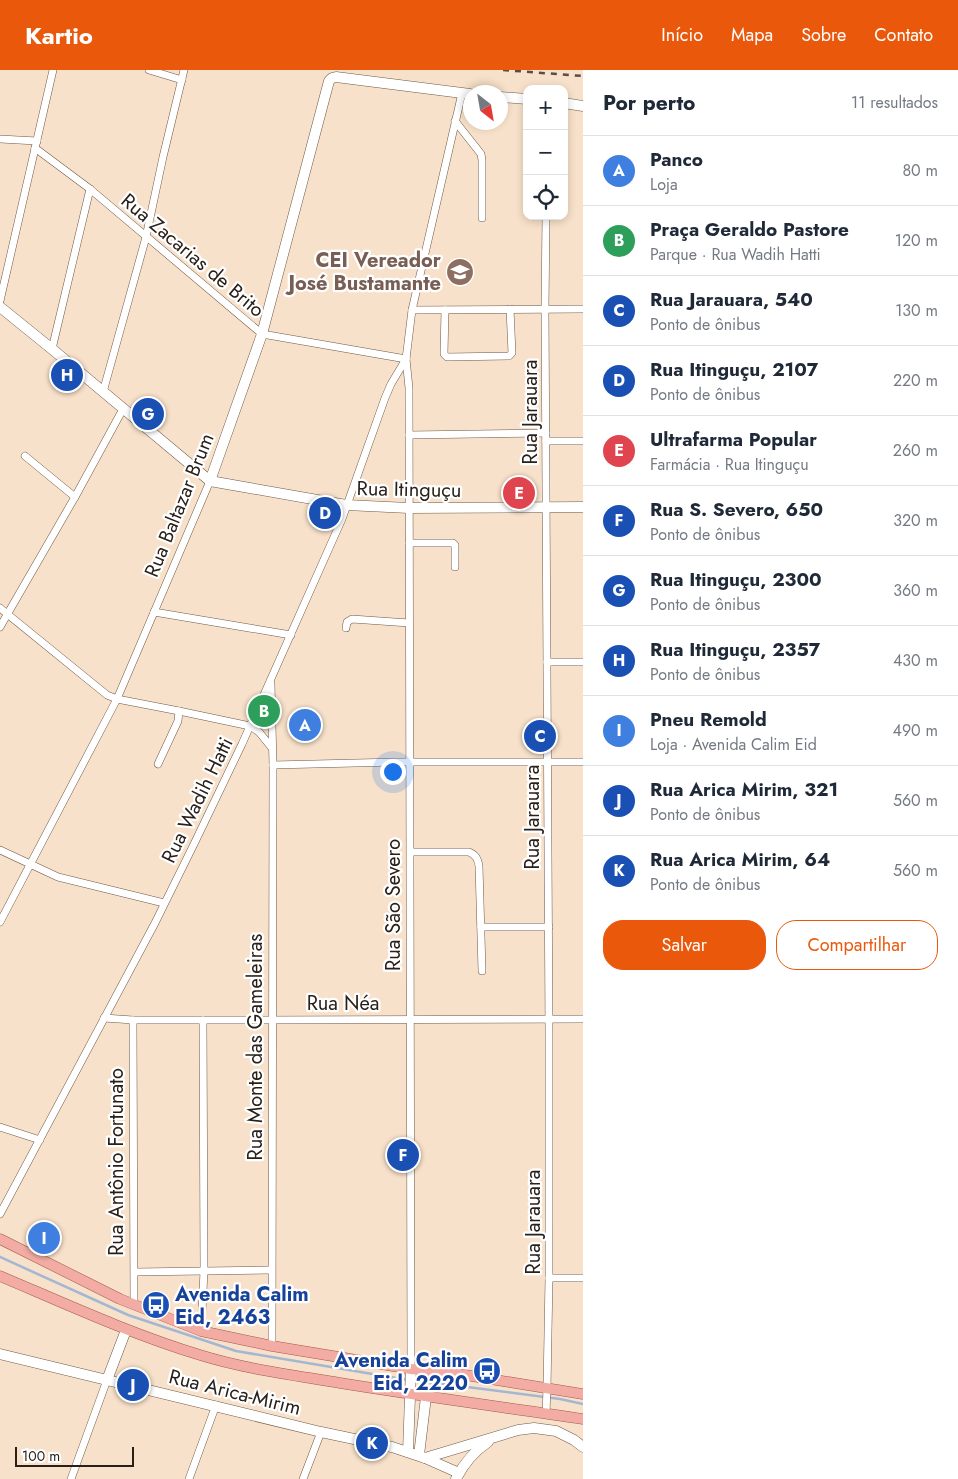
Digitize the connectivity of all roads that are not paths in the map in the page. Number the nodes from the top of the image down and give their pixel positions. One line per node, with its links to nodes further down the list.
1 (53, 70): 13 (street)
2 (149, 70): 4 (street)
3 (184, 70): 4 (street)
4 (182, 80): 17 (street)
5 (463, 94): 25 (street, Rua Baltazar Brum)
6 (508, 98): 7 (street)
7 (523, 99)
8 (463, 101): 11 (street)
9 (568, 104): 10 (street)
10 (583, 106)
11 (455, 120): 15 (street); 21 (street)
12 (0, 139): 13 (street)
13 (36, 144): 14 (street, Rua Zacarias de Brito); 18 (street)
14 (90, 189): 17 (street, Rua Zacarias de Brito); 26 (street)
15 (482, 218)
16 (546, 220): 23 (street, Rua Jarauara)
17 (146, 237): 25 (street, Rua Zacarias de Brito); 28 (street)
18 (0, 301)
19 (0, 307): 26 (street, Rua Itinguçu)
20 (510, 309): 22 (street); 22 (street); 23 (street)
21 (412, 310): 22 (street); 27 (street)
22 (444, 310)
23 (545, 310): 24 (street); 31 (street, Rua Jarauara)
24 (583, 310)
25 (262, 334): 27 (street, Rua Zacarias de Brito); 34 (street, Rua Baltazar Brum)
26 (52, 349): 28 (street, Rua Itinguçu)
27 (406, 359): 30 (street, Rua São Severo); 36 (street, Rua Wadih Hatti)
28 (103, 392): 29 (street, Rua Itinguçu)
29 (123, 409): 34 (street, Rua Itinguçu); 35 (street)
30 (409, 435): 31 (street); 39 (street, Rua São Severo)
31 (546, 437): 32 (street); 37 (street, Rua Jarauara)
32 (583, 441)
33 (25, 456): 35 (street)
34 (210, 481): 36 (street, Rua Itinguçu); 43 (street, Rua Baltazar Brum)
35 (75, 497): 44 (street)
36 (346, 506): 39 (street, Rua Itinguçu); 48 (street, Rua Wadih Hatti)
37 (546, 507): 38 (street, Rua Itinguçu); 39 (street, Rua Itinguçu); 49 (street, Rua Jarauara)
38 (583, 507)
39 (409, 508): 40 (street, Rua São Severo)
40 (409, 543): 41 (street); 45 (street, Rua São Severo)
41 (455, 567)
42 (0, 608): 44 (street)
43 (154, 612): 48 (street); 52 (street, Rua Baltazar Brum)
44 (7, 614): 46 (street); 52 (street)
45 (410, 623): 47 (street); 56 (street, Rua São Severo)
46 (0, 627)
47 (346, 628)
48 (291, 635): 51 (street, Rua Wadih Hatti)
49 (547, 662): 50 (street); 57 (street, Rua Jarauara)
50 (583, 662)
51 (271, 681): 54 (street, Rua Wadih Hatti); 55 (street, Rua Monte das Gameleiras)
52 (117, 699): 53 (street); 63 (street, Rua Baltazar Brum)
53 (179, 710): 54 (street); 59 (street)
54 (250, 726): 55 (street); 64 (street, Rua Wadih Hatti)
55 (272, 749): 60 (street, Rua Monte das Gameleiras)
56 (410, 762): 57 (street); 60 (street); 62 (street, Rua São Severo)
57 (548, 762): 58 (street); 67 (street, Rua Jarauara)
58 (583, 762)
59 (158, 764)
60 (273, 765): 75 (street, Rua Monte das Gameleiras)
61 (0, 850): 63 (street)
62 (411, 852): 66 (street); 71 (street, Rua São Severo)
63 (30, 865): 64 (street); 65 (street, Rua Baltazar Brum)
64 (164, 903): 69 (street, Rua Wadih Hatti)
65 (0, 922)
66 (481, 927): 67 (street); 68 (street)
67 (549, 927): 70 (street, Rua Jarauara)
68 (482, 971)
69 (104, 1018): 73 (street, Rua Néa); 77 (street, Rua Wadih Hatti)
70 (549, 1018): 71 (street, Rua Néa); 72 (street, Rua Néa); 84 (street, Rua Jarauara)
71 (411, 1019): 75 (street, Rua Néa); 92 (street, Rua São Severo)
72 (583, 1019)
73 (133, 1020): 74 (street, Rua Néa); 82 (street, Rua Antônio Fortunato)
74 (203, 1020): 75 (street, Rua Néa); 81 (street)
75 (272, 1020): 80 (street, Rua Monte das Gameleiras)
76 (0, 1127): 77 (street)
77 (40, 1140): 78 (street, Rua Wadih Hatti)
78 (0, 1214)
79 (0, 1239): 86 (main road)
80 (271, 1270): 81 (street); 89 (street, Rua Monte das Gameleiras)
81 (204, 1271): 82 (street); 88 (street)
82 (134, 1272): 86 (street, Rua Antônio Fortunato)
83 (0, 1276): 87 (main road)
84 (549, 1278): 85 (street); 93 (street, Rua Jarauara)
85 (583, 1278)
86 (134, 1305): 88 (main road)
87 (126, 1330): 91 (street); 92 (main road)
88 (201, 1331): 89 (main road)
89 (272, 1346): 92 (main road)
90 (0, 1354): 91 (street, Rua Arica-Mirim)
91 (107, 1380): 96 (street, Rua Arica-Mirim); 105 (street)
92 (411, 1381): 93 (main road); 95 (main road); 102 (street, Rua São Severo)
93 (547, 1388): 94 (main road); 97 (street, Rua Jarauara)
94 (583, 1394)
95 (426, 1397): 97 (main road); 103 (street)
96 (216, 1405): 99 (street, Rua Arica-Mirim); 106 (street)
97 (546, 1414): 98 (main road)
98 (583, 1419)
99 (321, 1432): 102 (street, Rua Arica-Mirim); 107 (street)
100 (500, 1435): 101 (street); 103 (street); 104 (street)
101 (583, 1447)
102 (408, 1452): 103 (street, Rua Arica-Mirim)
103 (422, 1457): 104 (street, Rua Arica-Mirim)
104 (457, 1476)
105 (70, 1479)
106 (188, 1479)
107 (304, 1479)

